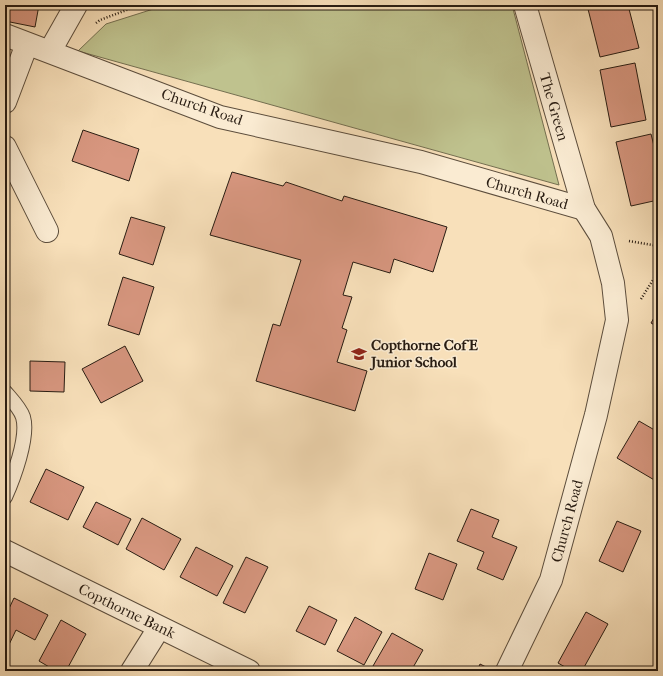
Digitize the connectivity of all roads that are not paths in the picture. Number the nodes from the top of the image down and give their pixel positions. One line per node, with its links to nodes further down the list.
1 (76, 5): 5 (street)
2 (525, 5): 8 (street, The Green)
3 (5, 35): 4 (street, Church Road)
4 (27, 44): 5 (street, Church Road); 6 (street)
5 (50, 51): 8 (street, Church Road)
6 (5, 102)
7 (5, 147): 9 (street)
8 (584, 209): 16 (street, Church Road)
9 (47, 231)
10 (5, 392): 11 (lane)
11 (5, 497)
12 (5, 551): 13 (street, Copthorne Bank)
13 (159, 628): 14 (street); 15 (street, Copthorne Bank)
14 (132, 671)
15 (249, 671)
16 (507, 671)

